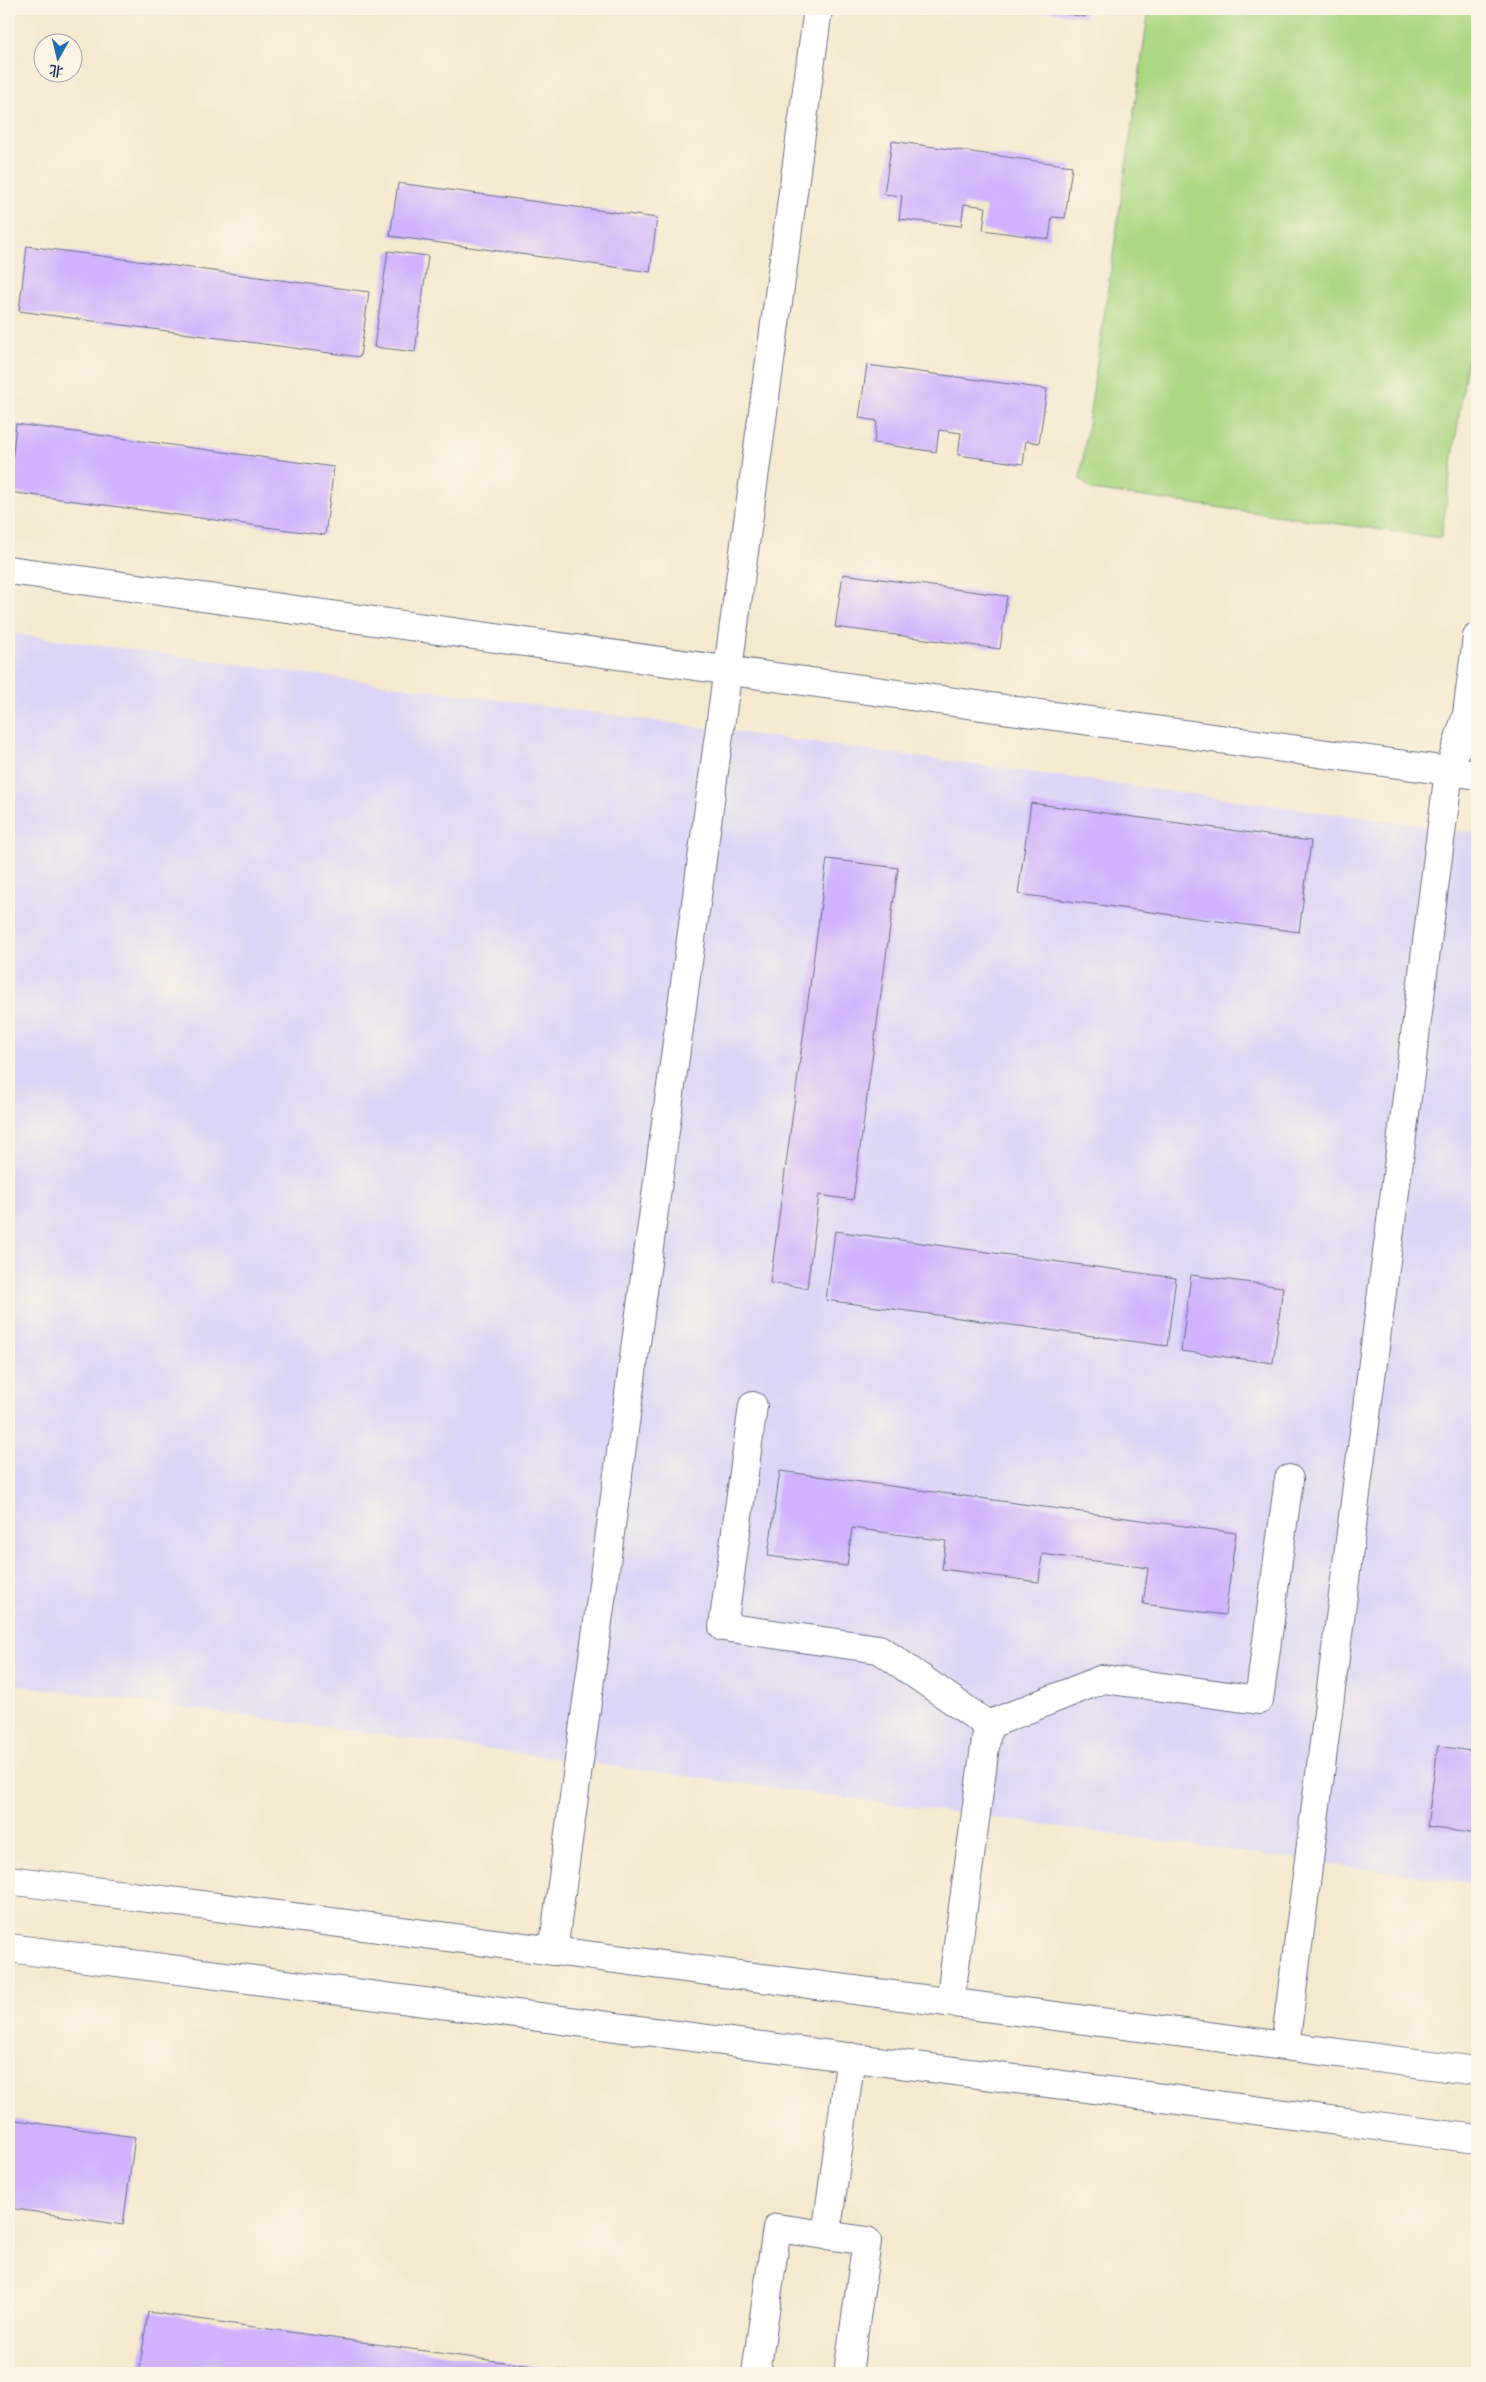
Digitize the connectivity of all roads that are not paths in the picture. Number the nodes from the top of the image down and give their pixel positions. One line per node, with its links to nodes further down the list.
1 (818, 9): 4 (main road)
2 (9, 570): 4 (main road)
3 (1477, 637): 5 (main road)
4 (728, 670): 5 (main road); 12 (main road)
5 (1449, 771): 6 (main road); 14 (main road)
6 (1477, 775)
7 (753, 1406): 9 (main road)
8 (1288, 1479): 9 (main road)
9 (988, 1725): 13 (main road)
10 (9, 1880): 12 (main road)
11 (9, 1948): 15 (main road)
12 (553, 1951): 13 (main road)
13 (950, 2002): 14 (main road)
14 (1285, 2046): 16 (main road)
15 (851, 2057): 17 (main road); 18 (main road)
16 (1477, 2071)
17 (1477, 2139)
18 (826, 2235): 19 (main road); 20 (main road)
19 (756, 2373)
20 (848, 2373)

